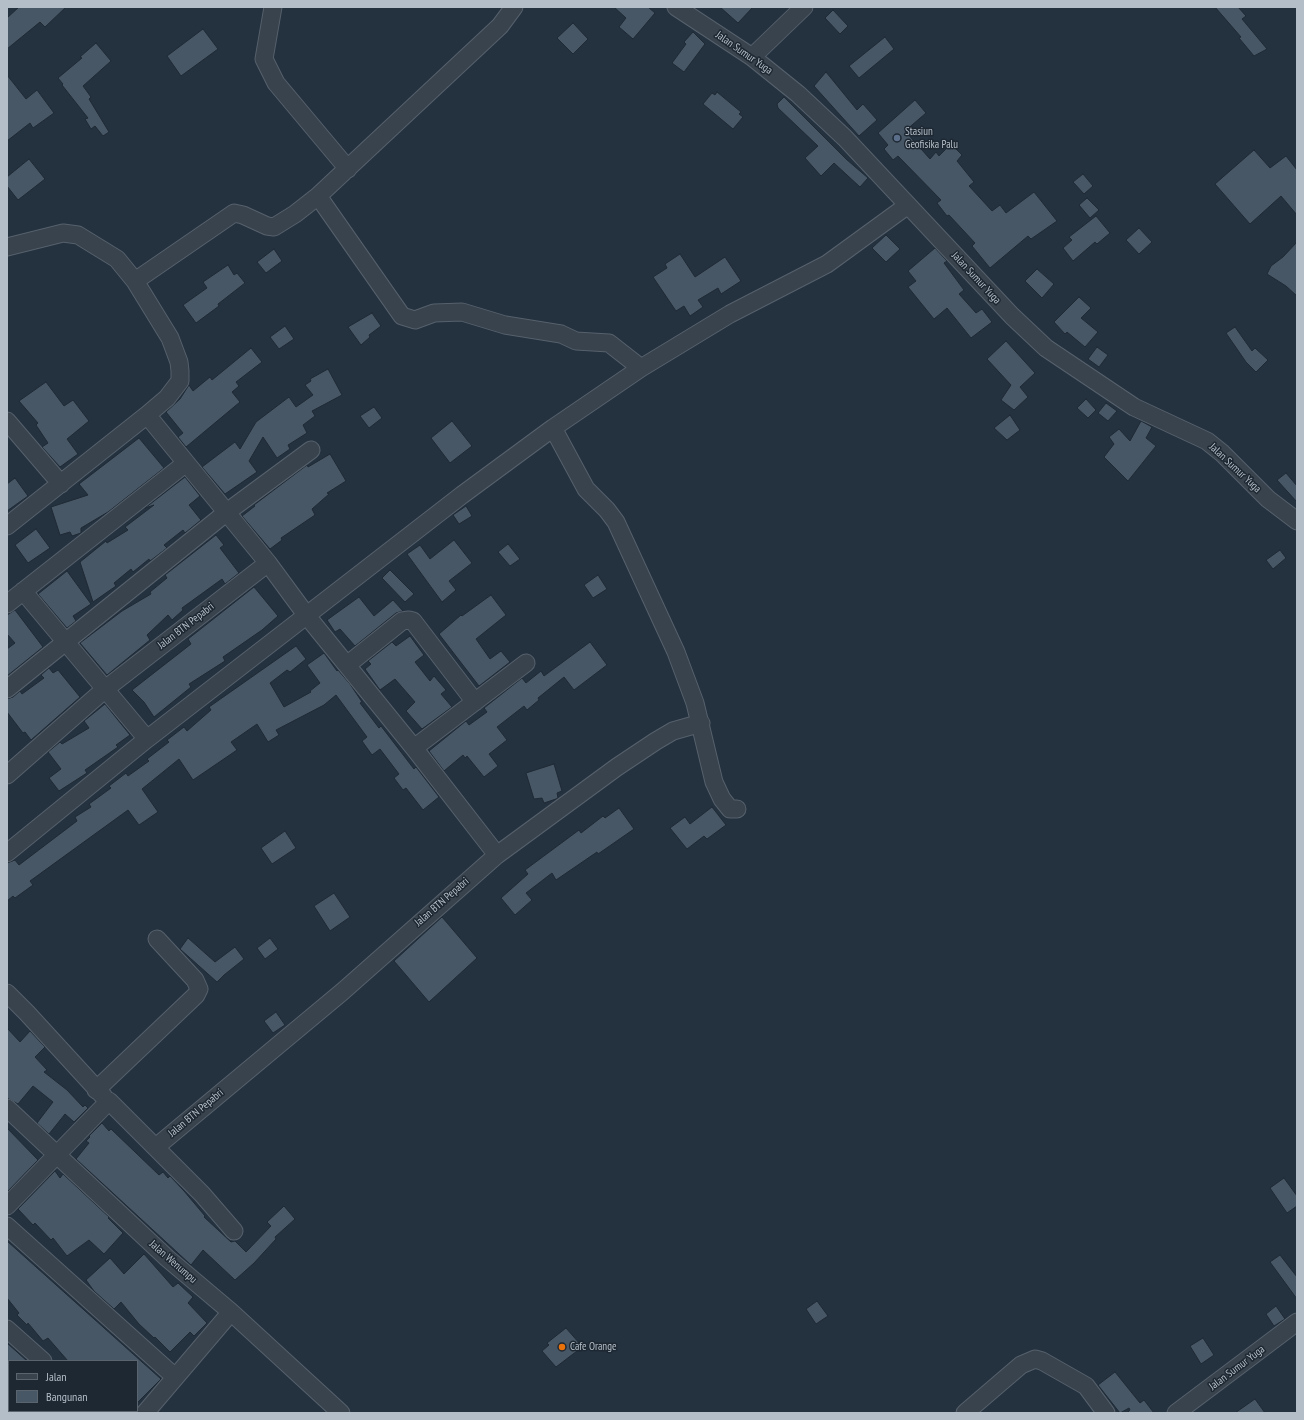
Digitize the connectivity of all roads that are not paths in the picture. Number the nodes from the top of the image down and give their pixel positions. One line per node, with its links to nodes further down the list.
1 (273, 7): 6 (street)
2 (514, 7): 6 (street)
3 (676, 7): 5 (street, Jalan Sumur Yuga)
4 (804, 7): 5 (street)
5 (752, 57): 8 (street, Jalan Sumur Yuga)
6 (348, 169): 7 (street)
7 (318, 196): 10 (street); 11 (street)
8 (908, 205): 11 (street); 19 (street, Jalan Sumur Yuga)
9 (7, 247): 10 (street)
10 (135, 281): 12 (street)
11 (641, 368): 14 (street)
12 (147, 415): 16 (street); 17 (street)
13 (7, 421): 17 (street)
14 (553, 428): 24 (street); 31 (street)
15 (311, 450): 18 (street)
16 (186, 463): 18 (street); 22 (street)
17 (61, 484): 20 (street)
18 (227, 512): 21 (street); 25 (street)
19 (1297, 521)
20 (7, 526)
21 (268, 563): 24 (street); 29 (street, Jalan BTN Pepabri)
22 (24, 591): 23 (street); 25 (street)
23 (7, 604)
24 (307, 616): 27 (street); 32 (street)
25 (66, 643): 28 (street); 29 (street)
26 (526, 663): 30 (street)
27 (347, 665): 30 (street); 33 (street)
28 (7, 689)
29 (104, 690): 32 (street); 34 (street, Jalan BTN Pepabri)
30 (475, 702): 33 (street)
31 (700, 722): 35 (street); 37 (street, Jalan BTN Pepabri)
32 (147, 739): 36 (street)
33 (414, 748): 37 (street)
34 (7, 775)
35 (737, 809)
36 (7, 853)
37 (497, 855): 42 (street, Jalan BTN Pepabri)
38 (158, 939): 40 (street)
39 (7, 993): 40 (street)
40 (102, 1096): 42 (street); 43 (street)
41 (7, 1108): 43 (street, Jalan Wenumpu)
42 (156, 1147): 46 (street)
43 (56, 1154): 44 (street); 47 (street, Jalan Wenumpu)
44 (7, 1206)
45 (7, 1226): 51 (street)
46 (234, 1231)
47 (231, 1312): 51 (street); 53 (street, Jalan Wenumpu)
48 (1297, 1322): 56 (street, Jalan Sumur Yuga)
49 (7, 1329): 50 (street)
50 (42, 1360)
51 (175, 1377): 52 (street)
52 (145, 1413)
53 (341, 1413)
54 (965, 1413): 55 (street)
55 (1106, 1413)
56 (1176, 1413)

